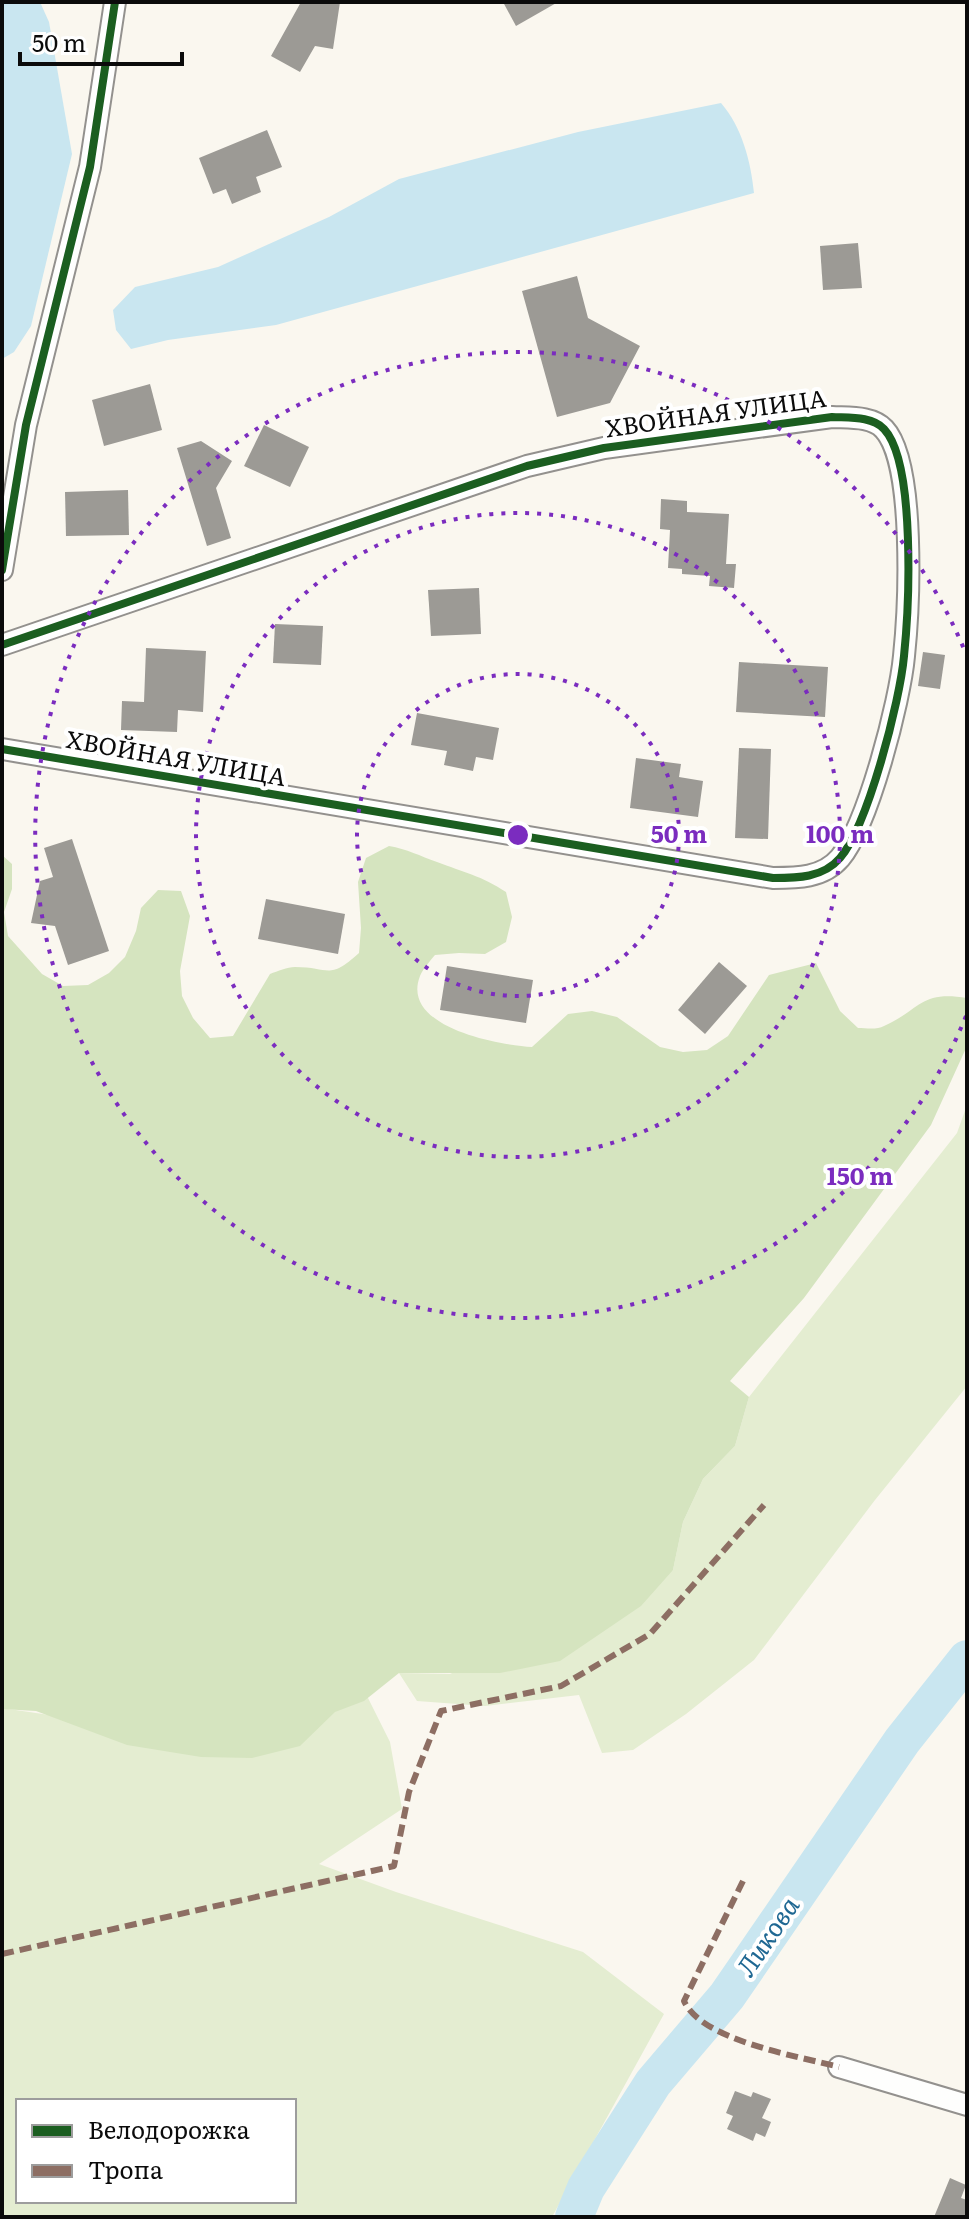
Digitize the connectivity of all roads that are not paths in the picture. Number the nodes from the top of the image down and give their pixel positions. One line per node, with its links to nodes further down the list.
1 (115, 2): 2 (street)
2 (2, 570)
3 (2, 645): 4 (street, ХВОЙНАЯ УЛИЦА)
4 (2, 749)
5 (839, 2067): 6 (street)
6 (967, 2105)

